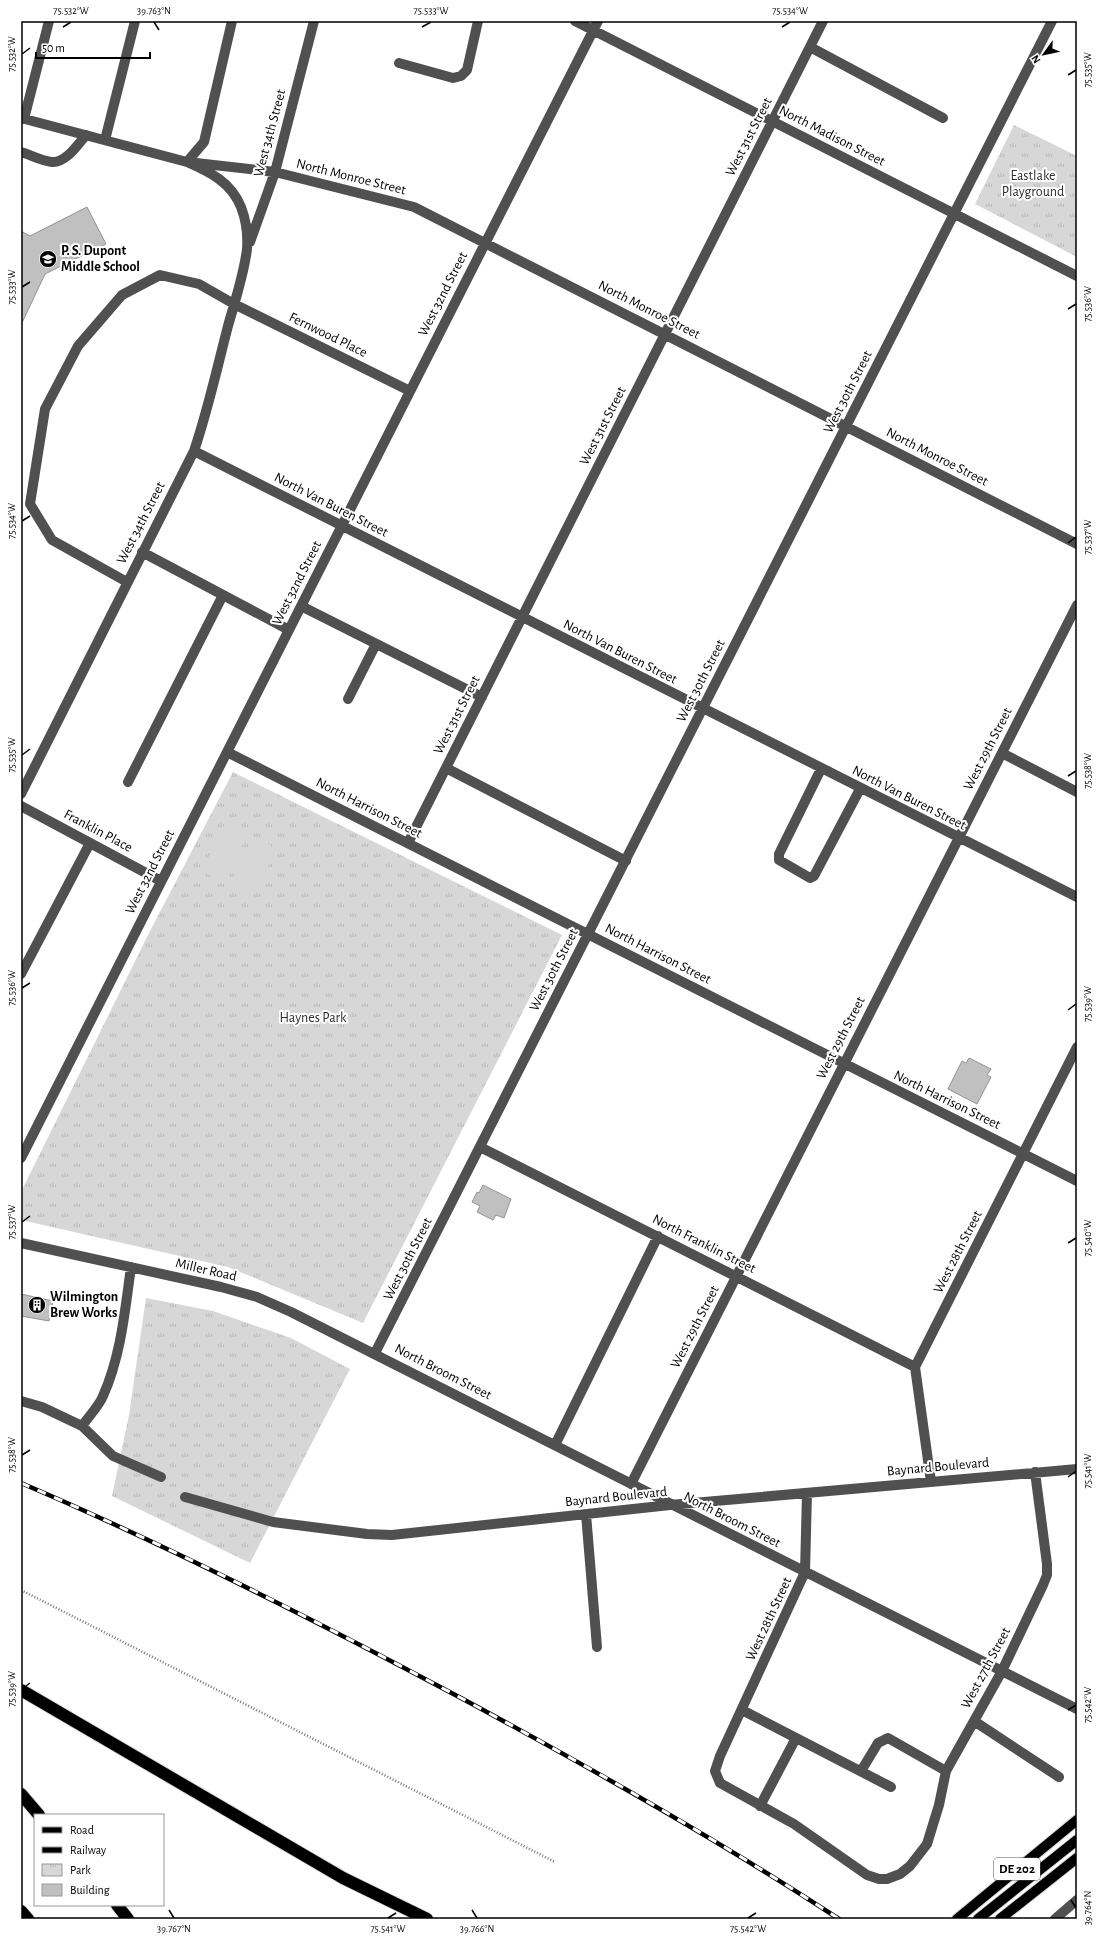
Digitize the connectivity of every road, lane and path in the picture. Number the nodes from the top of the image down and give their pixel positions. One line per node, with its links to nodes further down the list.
1 (49, 21): 13 (street)
2 (135, 21): 16 (street)
3 (232, 21): 18 (street)
4 (314, 21): 19 (street, West 34th Street)
5 (478, 21): 11 (street)
6 (575, 21): 9 (street, North Madison Street)
7 (823, 21): 10 (street, West 31st Street)
8 (1052, 21): 21 (street, West 30th Street)
9 (595, 26): 14 (street, North Madison Street); 22 (street, West 32nd Street)
10 (810, 47): 12 (street); 14 (street, West 31st Street)
11 (399, 63)
12 (943, 118)
13 (22, 119): 15 (street, North Monroe Street)
14 (772, 121): 21 (street, North Madison Street); 26 (street, West 31st Street)
15 (86, 135): 16 (street, North Monroe Street); 17 (street)
16 (105, 140): 18 (street, North Monroe Street)
17 (21, 152)
18 (187, 162): 19 (street, North Monroe Street); 20 (street, North Monroe Street)
19 (275, 172): 22 (street, North Monroe Street); 23 (street, West 34th Street)
20 (241, 206): 23 (street, West 34th Street)
21 (954, 214): 24 (street, North Madison Street); 28 (street, West 30th Street)
22 (485, 243): 26 (street, North Monroe Street); 27 (street, West 32nd Street)
23 (247, 250): 25 (street, West 34th Street)
24 (1077, 276)
25 (234, 304): 27 (street, Fernwood Place); 29 (street, West 34th Street); 33 (street, Fernwood Place)
26 (665, 334): 28 (street, North Monroe Street); 37 (street, West 31st Street)
27 (410, 391): 30 (street, West 32nd Street)
28 (846, 426): 31 (street, North Monroe Street); 42 (street, West 30th Street)
29 (194, 451): 30 (street, North Van Buren Street); 32 (street, West 34th Street)
30 (341, 526): 36 (street, West 32nd Street); 37 (street, North Van Buren Street)
31 (1077, 544)
32 (142, 552): 33 (street, West 34th Street); 34 (street)
33 (127, 582): 50 (street, West 34th Street)
34 (223, 595): 38 (street); 47 (street)
35 (1077, 605): 44 (street, West 29th Street)
36 (301, 606): 38 (street, West 32nd Street); 39 (street)
37 (522, 618): 40 (street, West 31st Street); 42 (street, North Van Buren Street)
38 (289, 630): 43 (street, West 32nd Street)
39 (376, 644): 40 (street); 41 (street)
40 (482, 697): 45 (street, West 31st Street)
41 (348, 699)
42 (702, 709): 46 (street, North Van Buren Street); 55 (street, West 30th Street)
43 (227, 752): 54 (street, North Harrison Street); 56 (street, West 32nd Street)
44 (1002, 753): 49 (street); 52 (street, West 29th Street)
45 (446, 768): 54 (street, West 31st Street); 55 (street)
46 (821, 769): 48 (street, North Van Buren Street); 48 (street)
47 (128, 782)
48 (860, 789): 52 (street, North Van Buren Street)
49 (1077, 792)
50 (21, 794)
51 (21, 806): 53 (street, Franklin Place)
52 (959, 838): 57 (street, North Van Buren Street); 61 (street, West 29th Street)
53 (90, 843): 56 (street, Franklin Place); 59 (street)
54 (408, 843): 58 (street, North Harrison Street)
55 (626, 861): 58 (street, West 30th Street)
56 (161, 881): 64 (street, West 32nd Street)
57 (1077, 897)
58 (588, 934): 61 (street, North Harrison Street); 62 (street, West 30th Street)
59 (21, 974)
60 (1077, 1047): 63 (street, West 28th Street)
61 (844, 1064): 63 (street, North Harrison Street); 69 (street, West 29th Street)
62 (480, 1147): 66 (street, North Franklin Street); 70 (street, West 30th Street)
63 (1023, 1153): 65 (street, North Harrison Street); 71 (street, West 28th Street)
64 (21, 1158)
65 (1077, 1181)
66 (658, 1236): 69 (street, North Franklin Street); 74 (street)
67 (21, 1244): 68 (street, Miller Road)
68 (131, 1267): 70 (street, Miller Road); 73 (street)
69 (736, 1276): 71 (street, North Franklin Street); 79 (street, West 29th Street)
70 (375, 1353): 74 (street, North Broom Street)
71 (915, 1367): 78 (street)
72 (21, 1401): 73 (street)
73 (82, 1426): 77 (street)
74 (555, 1445): 79 (street, North Broom Street)
75 (1077, 1469): 76 (street, Baynard Boulevard)
76 (1036, 1472): 78 (street, Baynard Boulevard); 87 (street, West 27th Street)
77 (161, 1477)
78 (931, 1482): 80 (street, Baynard Boulevard)
79 (631, 1484): 82 (street, North Broom Street)
80 (807, 1493): 82 (street, Baynard Boulevard); 84 (street, West 28th Street)
81 (185, 1497): 83 (street, Baynard Boulevard)
82 (670, 1505): 83 (street, Baynard Boulevard); 84 (street, North Broom Street)
83 (586, 1514): 86 (street)
84 (805, 1572): 87 (street, North Broom Street); 90 (street, West 28th Street)
85 (21, 1590): 103 (path)
86 (597, 1647)
87 (1002, 1671): 89 (street, North Broom Street); 91 (street, West 27th Street)
88 (21, 1690): 109 (highway)
89 (1077, 1709)
90 (742, 1710): 92 (street); 98 (street, West 28th Street)
91 (974, 1721): 94 (street, West 27th Street); 95 (street)
92 (796, 1738): 93 (street); 98 (street)
93 (861, 1771): 94 (street); 96 (street)
94 (946, 1771): 98 (street, West 27th Street)
95 (1059, 1777)
96 (891, 1786)
97 (21, 1794): 99 (highway)
98 (760, 1806)
99 (38, 1814)
100 (1077, 1820): 110 (main road, DE 202)
101 (1077, 1840): 111 (main road)
102 (1077, 1858): 112 (main road, DE 202)
103 (555, 1862)
104 (1077, 1900): 113 (street)
105 (118, 1906): 108 (highway)
106 (21, 1911): 107 (highway)
107 (28, 1919)
108 (128, 1919)
109 (427, 1919)
110 (957, 1919)
111 (978, 1919)
112 (1000, 1919)
113 (1055, 1919)

